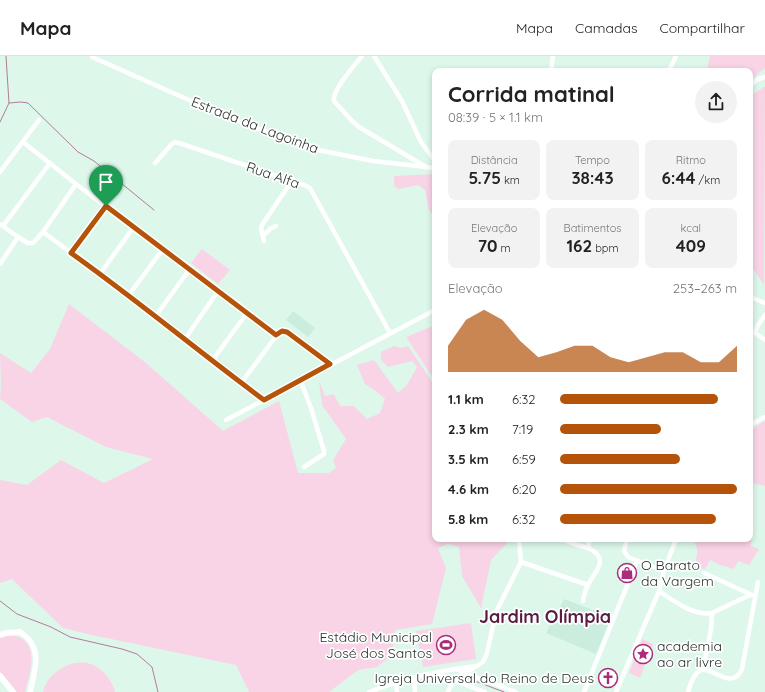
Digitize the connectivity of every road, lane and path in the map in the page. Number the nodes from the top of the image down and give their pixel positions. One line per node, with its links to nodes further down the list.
1 (362, 56): 15 (street)
2 (374, 56): 12 (street)
3 (553, 56): 6 (street)
4 (676, 56): 7 (street)
5 (92, 57): 15 (street, Estrada da Lagoinha)
6 (551, 68)
7 (670, 68)
8 (765, 77): 9 (street)
9 (753, 83)
10 (39, 120): 11 (street)
11 (23, 142): 14 (street); 17 (street)
12 (432, 157)
13 (155, 163): 18 (street, Rua Alfa)
14 (50, 164): 19 (street); 21 (street)
15 (426, 167): 16 (street, Estrada da Lagoinha)
16 (432, 168)
17 (0, 172)
18 (297, 183): 22 (street); 39 (street, Rua Alfa)
19 (76, 184): 20 (street); 24 (street)
20 (106, 206): 23 (street); 27 (street)
21 (2, 225): 25 (street)
22 (276, 226)
23 (133, 228): 26 (street); 30 (street)
24 (43, 232): 25 (street); 27 (street)
25 (18, 237): 28 (street)
26 (163, 249): 29 (street); 32 (street)
27 (71, 253): 30 (street)
28 (0, 264)
29 (189, 270): 31 (street); 38 (street)
30 (100, 274): 32 (street)
31 (218, 291): 36 (street); 41 (street)
32 (128, 296): 38 (street)
33 (753, 298): 34 (street)
34 (765, 303)
35 (432, 312): 39 (street)
36 (247, 313): 40 (street); 43 (street)
37 (765, 315): 42 (street)
38 (155, 317): 41 (street)
39 (390, 333): 44 (street)
40 (276, 335): 44 (street); 46 (street)
41 (185, 340): 43 (street)
42 (765, 340)
43 (212, 361): 46 (street)
44 (330, 364): 45 (street)
45 (301, 382): 47 (street); 51 (street)
46 (241, 383): 47 (street)
47 (264, 400): 49 (street)
48 (765, 417): 50 (street)
49 (226, 420)
50 (753, 423)
51 (304, 467)
52 (519, 542): 59 (street)
53 (568, 542): 57 (street)
54 (589, 542): 57 (street)
55 (626, 542): 58 (street)
56 (675, 542): 60 (street)
57 (588, 548): 63 (street)
58 (637, 561): 60 (street); 89 (street)
59 (521, 562): 63 (street); 71 (street)
60 (664, 571): 64 (street)
61 (704, 573): 65 (street)
62 (758, 582): 65 (street)
63 (588, 585): 66 (street)
64 (659, 591): 67 (street); 90 (street)
65 (753, 595): 67 (street); 73 (street)
66 (583, 601)
67 (712, 613): 73 (street)
68 (0, 630): 69 (highway)
69 (20, 632): 70 (highway); 82 (main road)
70 (0, 635)
71 (477, 666): 72 (street); 75 (street)
72 (456, 669): 74 (street); 75 (street)
73 (703, 670): 91 (street)
74 (438, 672): 77 (street); 79 (street)
75 (465, 674): 79 (street); 88 (street)
76 (0, 676): 81 (highway)
77 (414, 677): 80 (street); 85 (street)
78 (0, 680): 81 (highway)
79 (456, 680): 86 (street); 87 (street)
80 (395, 682): 83 (street); 84 (street)
81 (13, 692)
82 (30, 692)
83 (369, 692)
84 (397, 692)
85 (415, 692)
86 (448, 692)
87 (485, 692)
88 (516, 692)
89 (584, 692)
90 (616, 692)
91 (688, 692)

